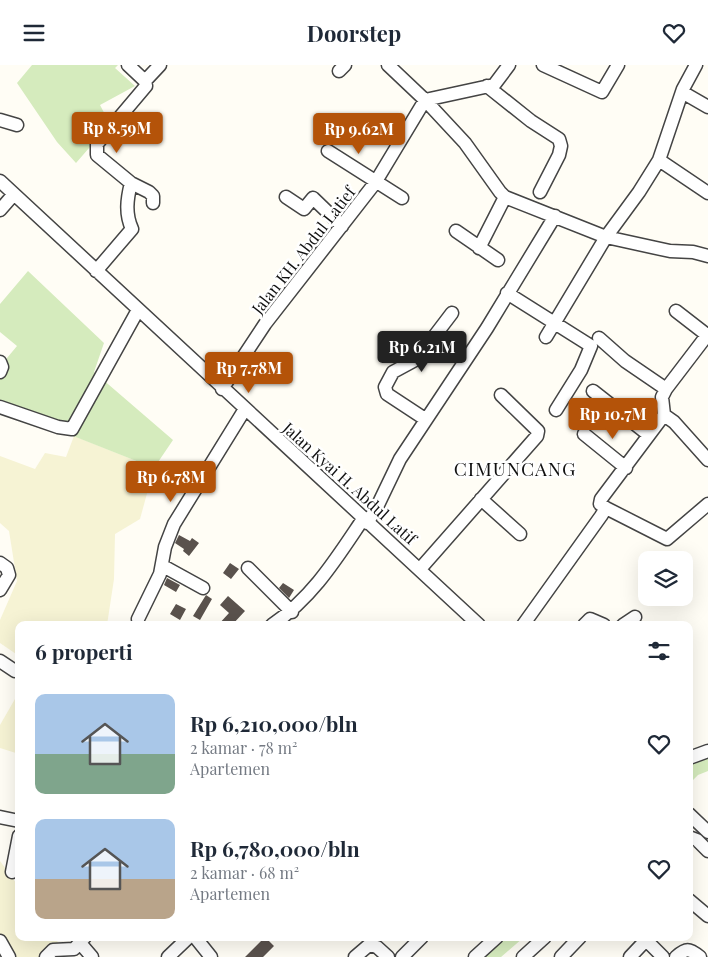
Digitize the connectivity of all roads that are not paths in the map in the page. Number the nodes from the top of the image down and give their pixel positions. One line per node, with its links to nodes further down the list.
1 (128, 65): 8 (street)
2 (160, 65): 8 (street)
3 (388, 65): 11 (street)
4 (509, 65): 9 (street)
5 (543, 65): 6 (street)
6 (618, 65)
7 (696, 65): 10 (street)
8 (145, 81): 18 (street)
9 (487, 87): 11 (street); 20 (street)
10 (682, 92): 12 (street); 16 (street)
11 (425, 100): 19 (street, Jalan KH. Abdul Latief); 24 (street)
12 (708, 107)
13 (0, 120): 14 (street)
14 (17, 125)
15 (328, 151): 19 (street)
16 (658, 160): 21 (street); 31 (street)
17 (0, 181): 22 (street, Jalan Kyai H. Abdul Latif)
18 (131, 183): 26 (street); 35 (street)
19 (375, 183): 25 (street); 29 (street, Jalan KH. Abdul Latief)
20 (540, 192)
21 (708, 193)
22 (14, 195): 27 (street); 35 (street, Jalan Kyai H. Abdul Latif)
23 (286, 197): 29 (street)
24 (505, 197): 28 (street); 32 (street)
25 (402, 198)
26 (153, 203)
27 (0, 210)
28 (556, 216): 31 (street); 36 (street)
29 (342, 226): 47 (street, Jalan KH. Abdul Latief)
30 (456, 231): 32 (street)
31 (606, 237): 33 (street); 40 (street)
32 (479, 248): 34 (street)
33 (708, 256)
34 (498, 260)
35 (96, 271): 37 (street, Jalan Kyai H. Abdul Latif)
36 (507, 293): 40 (street); 55 (street)
37 (138, 310): 47 (street, Jalan Kyai H. Abdul Latif); 51 (street)
38 (676, 311): 41 (street)
39 (452, 313): 55 (street)
40 (554, 322): 42 (street); 53 (street)
41 (708, 335): 44 (street)
42 (546, 337)
43 (600, 339): 48 (street)
44 (704, 352): 48 (street)
45 (0, 362): 46 (street)
46 (0, 372)
47 (222, 389): 52 (street, Jalan Kyai H. Abdul Latif)
48 (666, 389): 54 (street)
49 (593, 391): 57 (street)
50 (501, 395): 60 (street)
51 (0, 407)
52 (245, 409): 63 (street, Jalan Kyai H. Abdul Latif); 66 (street)
53 (556, 410)
54 (664, 415): 57 (street); 58 (street)
55 (426, 419): 63 (street)
56 (584, 434): 59 (street)
57 (650, 435): 59 (street)
58 (708, 461)
59 (626, 468): 62 (street)
60 (481, 499): 64 (street); 68 (street)
61 (708, 504): 62 (street)
62 (606, 508): 76 (street)
63 (365, 521): 68 (street, Jalan Kyai H. Abdul Latif); 71 (street)
64 (520, 534)
65 (0, 563): 70 (street)
66 (162, 566): 69 (street); 73 (street)
67 (248, 568): 71 (street)
68 (420, 569): 75 (street, Jalan Kyai H. Abdul Latif)
69 (203, 588)
70 (0, 589)
71 (292, 611): 74 (street)
72 (635, 617): 77 (street)
73 (138, 619)
74 (278, 621)
75 (476, 621)
76 (526, 621)
77 (629, 621)
78 (0, 661): 79 (street)
79 (15, 671)
80 (708, 751): 81 (street)
81 (693, 757)
82 (0, 817): 84 (street)
83 (693, 818): 85 (street)
84 (15, 820)
85 (708, 832)
86 (693, 838): 87 (street)
87 (708, 851)
88 (15, 857): 89 (street)
89 (12, 872)
90 (693, 903): 91 (street)
91 (708, 916)
92 (0, 941): 103 (street)
93 (81, 941): 104 (street)
94 (83, 941): 105 (street)
95 (186, 941): 106 (street)
96 (198, 941): 107 (street)
97 (418, 941): 110 (street)
98 (492, 941): 111 (street)
99 (540, 941): 112 (street)
100 (576, 941): 113 (street)
101 (645, 941): 114 (street)
102 (649, 941): 115 (street)
103 (9, 957)
104 (46, 957)
105 (92, 957)
106 (168, 957)
107 (211, 957)
108 (355, 957): 109 (street)
109 (388, 957)
110 (402, 957)
111 (474, 957)
112 (523, 957)
113 (561, 957)
114 (630, 957)
115 (663, 957)
116 (676, 957): 117 (street)
117 (700, 957)

